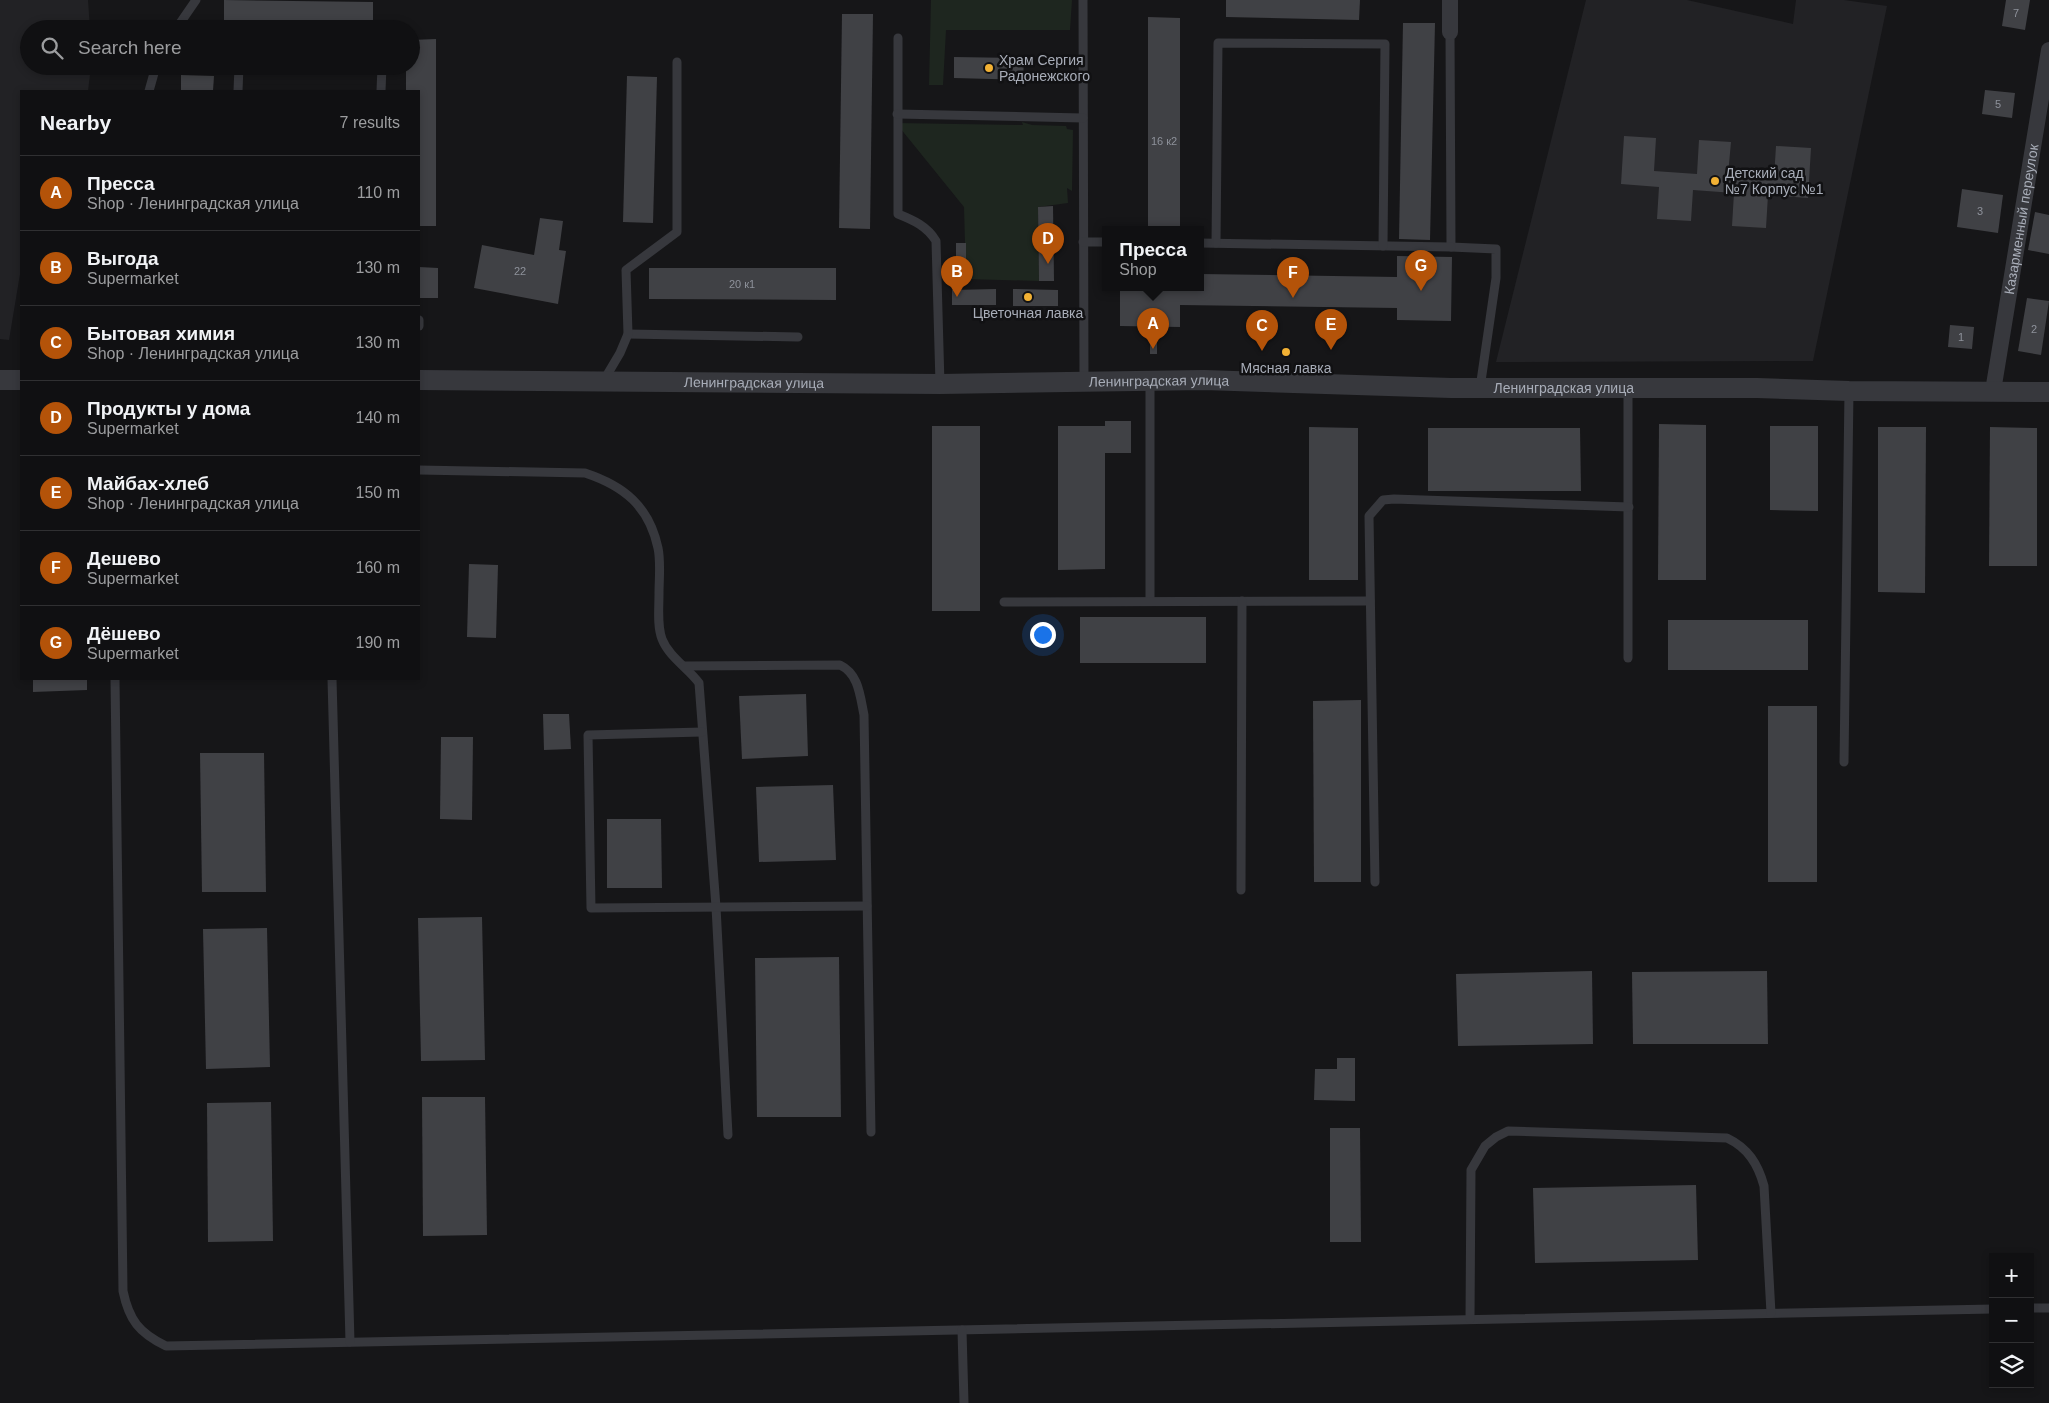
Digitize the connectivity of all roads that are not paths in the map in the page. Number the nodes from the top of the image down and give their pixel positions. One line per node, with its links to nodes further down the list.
1 (196, 0): 4 (lane)
2 (1083, 0): 16 (lane)
3 (1450, 0): 5 (street)
4 (182, 20)
5 (1450, 32): 22 (lane)
6 (898, 38): 15 (lane)
7 (2049, 50): 35 (street, Казарменный переулок)
8 (677, 62): 23 (lane)
9 (153, 75): 12 (lane)
10 (239, 75): 13 (lane)
11 (382, 75): 14 (lane)
12 (149, 90)
13 (238, 90)
14 (381, 90)
15 (897, 114): 16 (lane); 31 (lane)
16 (1083, 118): 17 (lane)
17 (1083, 242): 18 (lane); 28 (lane)
18 (1102, 242)
19 (1204, 243): 20 (lane)
20 (1216, 243): 21 (lane); 21 (lane)
21 (1382, 246): 22 (lane)
22 (1450, 247): 32 (lane)
23 (628, 334): 24 (lane); 30 (lane)
24 (798, 338)
25 (0, 380): 26 (street)
26 (20, 380)
27 (420, 380): 30 (street, Ленинградская улица)
28 (1084, 381): 29 (street, Ленинградская улица); 31 (street, Ленинградская улица)
29 (1150, 381): 32 (street, Ленинградская улица); 40 (lane)
30 (603, 382): 31 (street, Ленинградская улица)
31 (940, 384)
32 (1480, 388): 33 (street, Ленинградская улица)
33 (1628, 388): 34 (street, Ленинградская улица); 38 (lane)
34 (1849, 391): 35 (street, Ленинградская улица); 48 (lane)
35 (1993, 391): 36 (street, Ленинградская улица)
36 (2049, 392)
37 (420, 470): 44 (lane)
38 (1628, 507): 39 (lane); 43 (lane)
39 (1370, 600): 41 (lane); 49 (lane)
40 (1150, 601): 41 (lane); 42 (lane)
41 (1242, 601): 50 (lane)
42 (1004, 602)
43 (1628, 658)
44 (684, 666): 47 (lane); 52 (lane)
45 (115, 680): 61 (lane)
46 (332, 680): 61 (lane)
47 (702, 732): 51 (lane); 51 (lane)
48 (1844, 762)
49 (1374, 882)
50 (1241, 890)
51 (716, 906): 52 (lane); 54 (lane)
52 (867, 906): 53 (lane)
53 (871, 1132)
54 (728, 1135)
55 (2034, 1308): 56 (lane)
56 (2049, 1308)
57 (1989, 1309): 58 (lane)
58 (1771, 1314): 59 (lane); 59 (lane)
59 (1470, 1320): 60 (lane)
60 (962, 1330): 61 (lane); 62 (lane)
61 (350, 1342)
62 (964, 1403)

